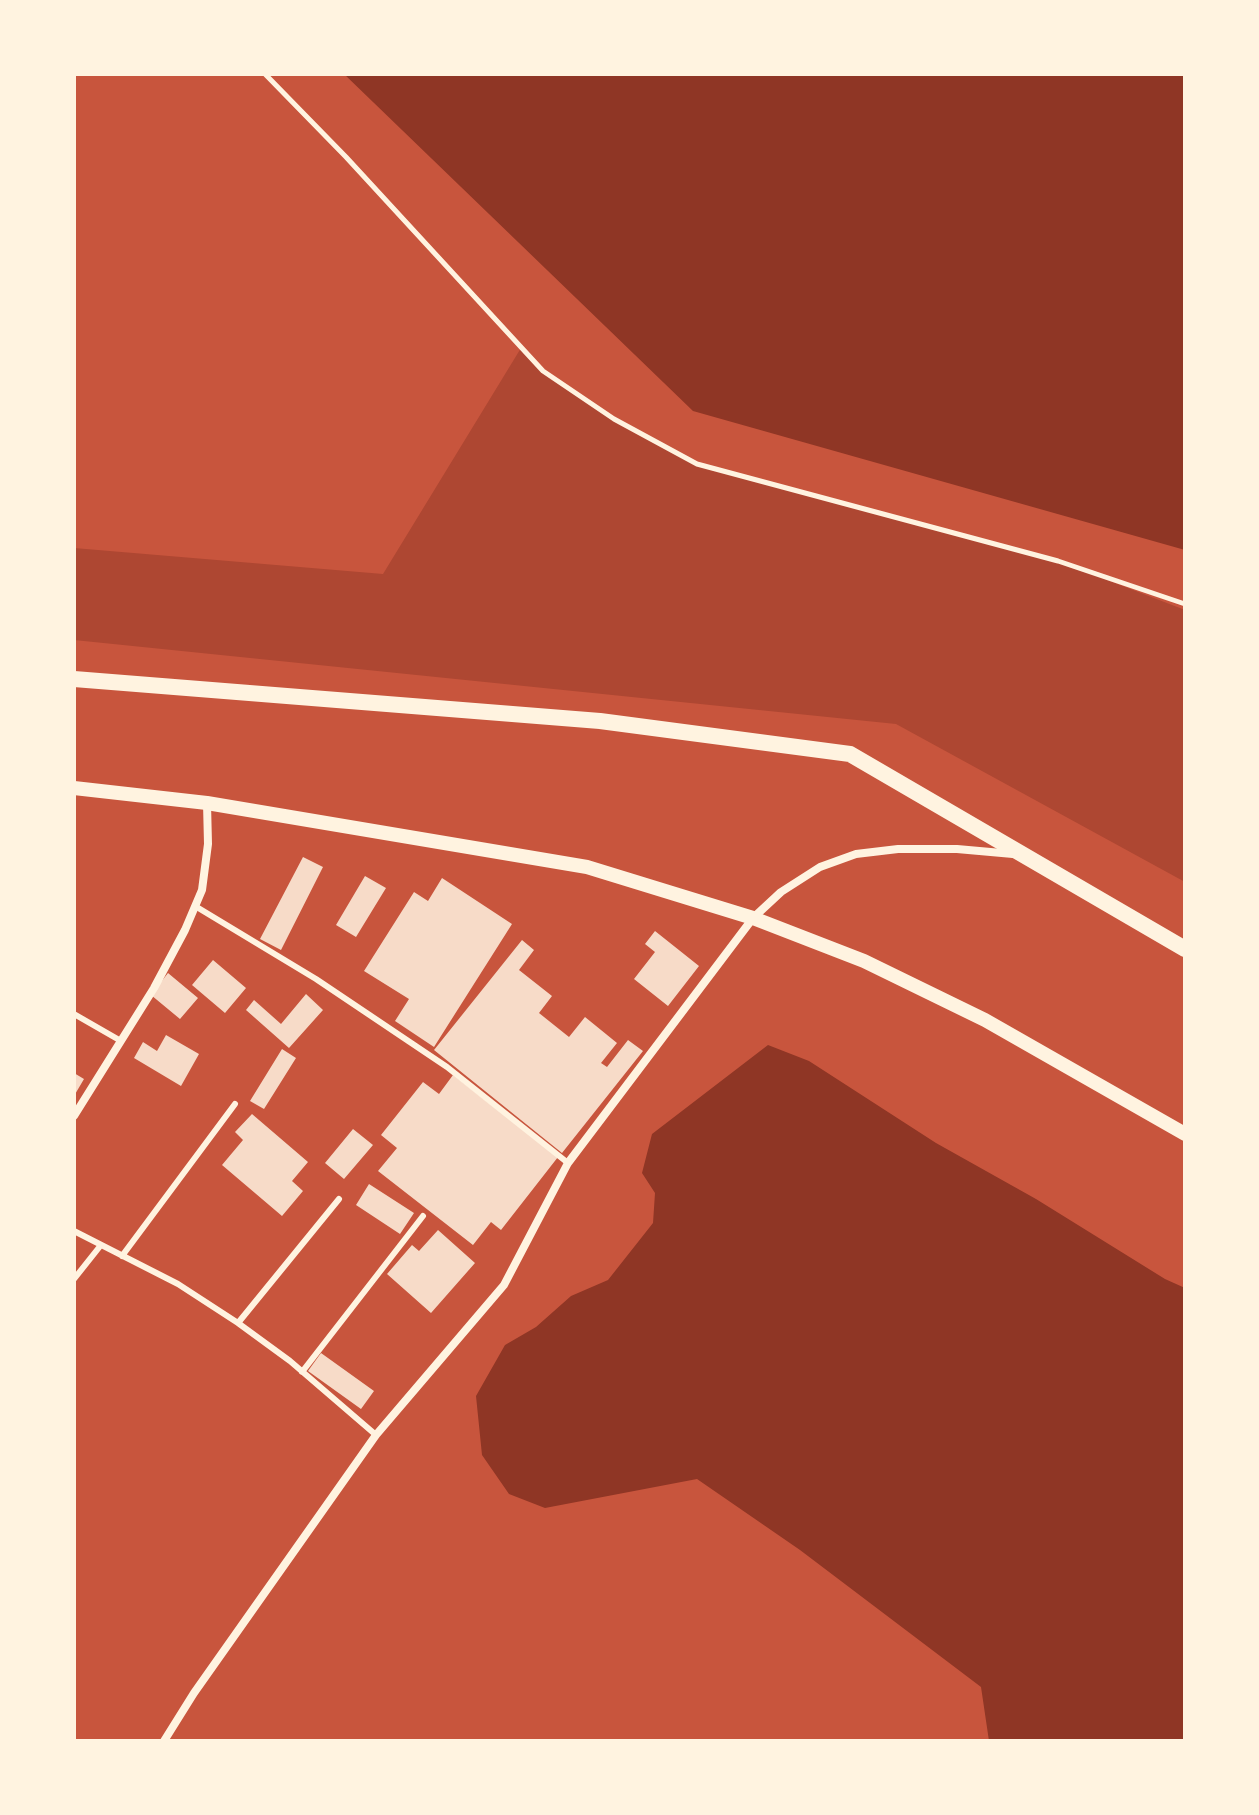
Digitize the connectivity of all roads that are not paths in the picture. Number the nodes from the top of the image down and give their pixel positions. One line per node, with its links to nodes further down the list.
1 (74, 679): 4 (main road)
2 (74, 788): 3 (street)
3 (207, 803): 5 (street); 6 (street)
4 (1022, 855): 6 (street); 7 (main road)
5 (195, 906): 11 (street); 15 (lane)
6 (753, 918): 14 (street); 15 (street)
7 (1157, 933): 8 (main road); 9 (main road)
8 (1185, 949)
9 (1185, 957)
10 (74, 1014): 11 (lane)
11 (121, 1041): 13 (street)
12 (235, 1104): 20 (lane)
13 (74, 1116)
14 (1185, 1134)
15 (568, 1163): 24 (street)
16 (339, 1199): 22 (lane)
17 (423, 1216): 23 (lane)
18 (74, 1231): 19 (lane)
19 (101, 1245): 20 (lane); 21 (lane)
20 (122, 1256): 22 (lane)
21 (74, 1279)
22 (238, 1323): 23 (lane)
23 (302, 1372): 24 (lane)
24 (376, 1435): 25 (street)
25 (164, 1741)

